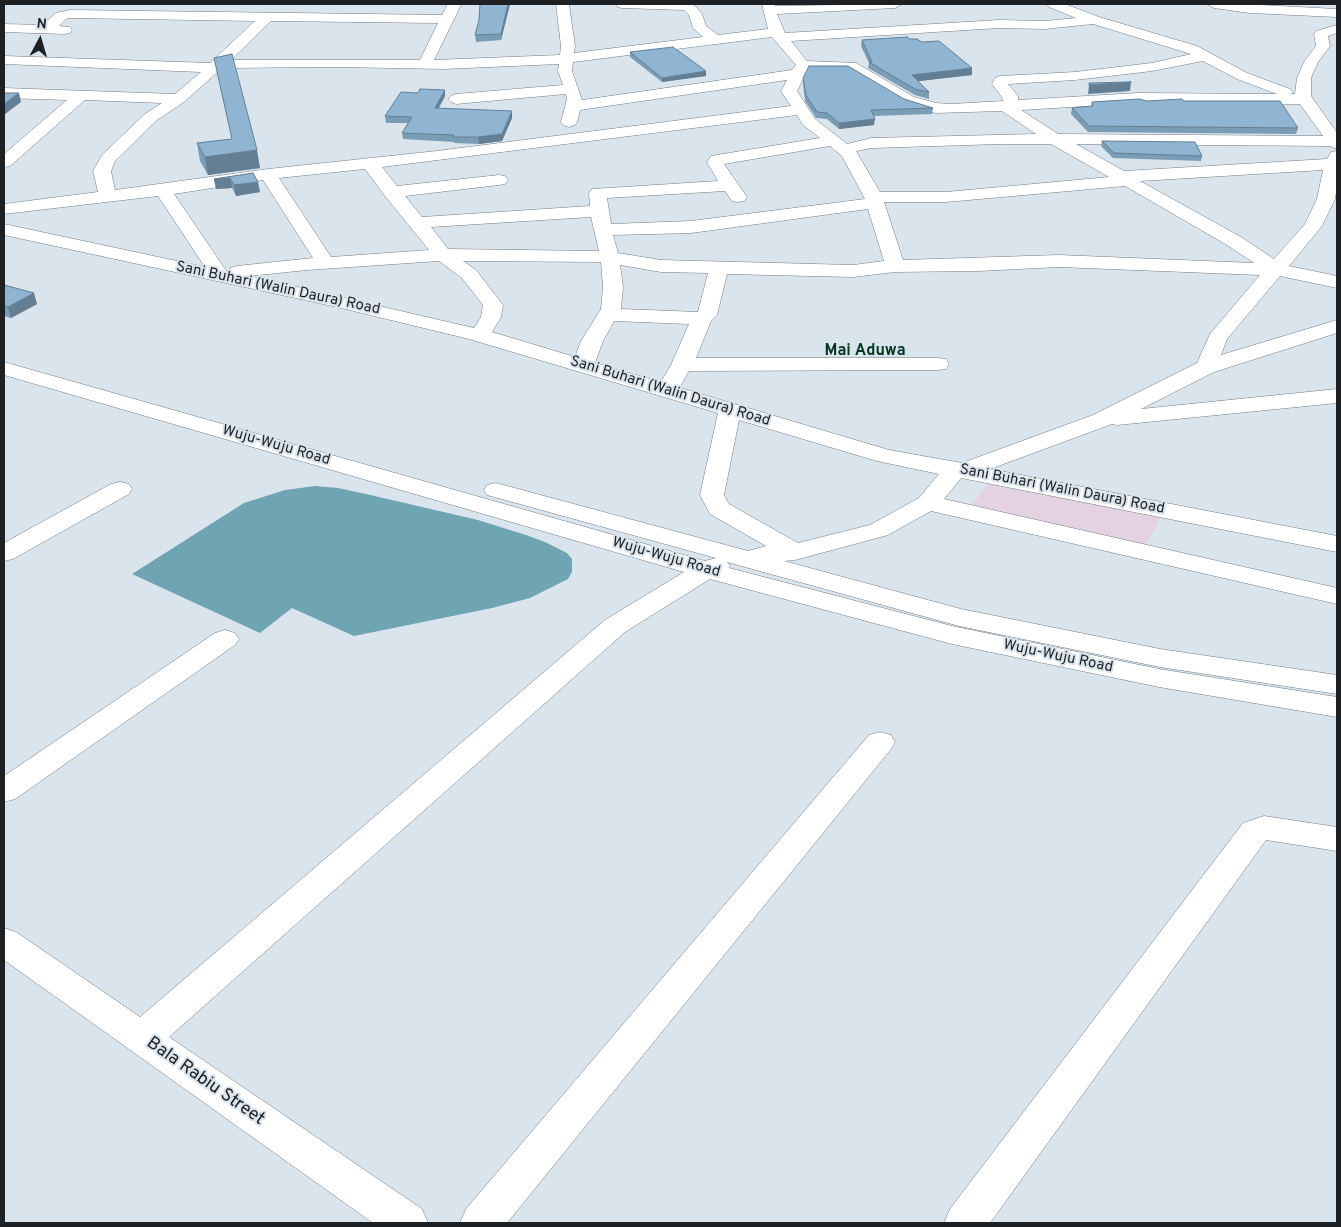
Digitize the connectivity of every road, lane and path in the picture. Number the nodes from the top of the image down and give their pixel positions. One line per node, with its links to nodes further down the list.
1 (455, 4): 12 (street)
2 (562, 4): 24 (street)
3 (622, 4): 8 (street)
4 (704, 4): 8 (street)
5 (895, 4): 9 (street)
6 (1054, 4): 13 (street)
7 (1214, 4): 10 (street)
8 (687, 5): 21 (street)
9 (768, 7): 18 (street)
10 (1337, 13)
11 (266, 18): 12 (street); 16 (street); 20 (street)
12 (446, 19): 25 (street)
13 (1094, 20): 18 (street); 22 (street)
14 (4, 28): 16 (street)
15 (1337, 29): 31 (street)
16 (46, 30): 17 (street)
17 (76, 31)
18 (777, 35): 21 (street); 27 (street)
19 (228, 36): 20 (street)
20 (246, 36): 26 (street)
21 (715, 40): 24 (street)
22 (1205, 56): 31 (street); 35 (street)
23 (4, 60): 26 (street)
24 (566, 60): 25 (street); 28 (street)
25 (425, 64): 26 (street)
26 (216, 66): 32 (street)
27 (801, 70): 34 (street); 35 (street); 36 (street)
28 (572, 89): 33 (street); 34 (street)
29 (4, 93): 30 (street)
30 (81, 96): 32 (street); 42 (street)
31 (1304, 98): 35 (street); 41 (street)
32 (179, 99): 50 (street)
33 (456, 99)
34 (574, 106): 38 (street)
35 (1007, 107): 37 (street)
36 (799, 110): 38 (street); 39 (street)
37 (1054, 139): 39 (street); 41 (street); 45 (street)
38 (564, 140): 40 (street)
39 (839, 145): 47 (street); 51 (street)
40 (489, 150): 43 (street); 46 (street)
41 (1336, 151): 45 (street); 52 (street)
42 (4, 162)
43 (369, 162): 44 (street); 49 (street)
44 (268, 174): 48 (street); 61 (street)
45 (1122, 179): 51 (street); 64 (street)
46 (499, 180): 49 (street); 54 (street)
47 (731, 184): 55 (street); 56 (street)
48 (163, 190): 50 (street); 65 (street)
49 (391, 192): 57 (street)
50 (108, 196): 53 (street)
51 (874, 200): 55 (street); 62 (street)
52 (1331, 202): 64 (street)
53 (4, 209)
54 (500, 216): 56 (street); 57 (street)
55 (752, 220): 56 (street)
56 (601, 221): 60 (street)
57 (417, 223): 59 (street)
58 (4, 230): 65 (street, Sani Buhari (Walin Daura) Road)
59 (443, 255): 60 (street); 61 (street); 70 (street)
60 (610, 257): 63 (street); 67 (street)
61 (326, 263): 65 (street)
62 (895, 266): 63 (street); 64 (street)
63 (719, 268): 68 (street)
64 (1277, 270): 66 (street); 75 (street)
65 (215, 275): 70 (street, Sani Buhari (Walin Daura) Road)
66 (1337, 282)
67 (608, 315): 68 (street); 74 (street)
68 (702, 318): 73 (street)
69 (1337, 326): 75 (street)
70 (480, 335): 74 (street, Sani Buhari (Walin Daura) Road)
71 (4, 353): 89 (street, Wuju-Wuju Road)
72 (938, 364): 73 (street)
73 (682, 365): 79 (street)
74 (582, 366): 79 (street, Sani Buhari (Walin Daura) Road)
75 (1206, 366): 82 (street)
76 (4, 368): 77 (street, Wuju-Wuju Road)
77 (27, 375): 78 (street); 90 (street, Wuju-Wuju Road)
78 (4, 386)
79 (663, 390): 81 (street, Sani Buhari (Walin Daura) Road)
80 (1337, 396): 82 (street)
81 (730, 410): 83 (street, Sani Buhari (Walin Daura) Road); 87 (street)
82 (1101, 420): 83 (street)
83 (960, 470): 85 (street); 86 (street, Sani Buhari (Walin Daura) Road)
84 (120, 489): 88 (street)
85 (928, 503): 87 (street); 91 (street)
86 (1337, 544)
87 (795, 552): 89 (street)
88 (4, 553)
89 (742, 556): 90 (street); 93 (street, Wuju-Wuju Road)
90 (706, 570): 94 (street, Wuju-Wuju Road); 99 (street)
91 (1337, 596)
92 (225, 639): 96 (street)
93 (1337, 686)
94 (1337, 706)
95 (880, 742): 101 (street)
96 (4, 791)
97 (1337, 839): 102 (street)
98 (4, 942): 99 (street, Bala Rabiu Street)
99 (142, 1038): 100 (street, Bala Rabiu Street)
100 (407, 1223)
101 (481, 1223)
102 (965, 1223)

